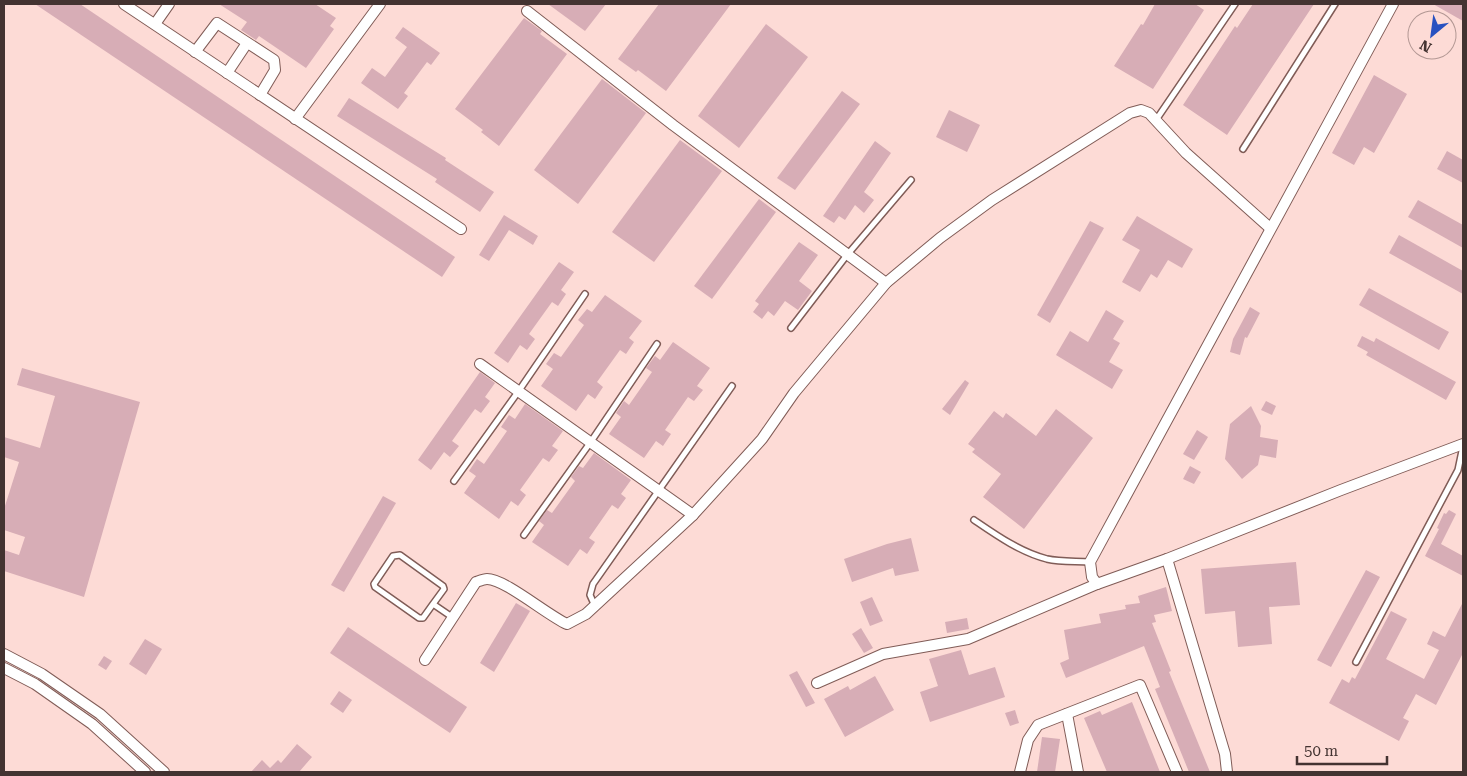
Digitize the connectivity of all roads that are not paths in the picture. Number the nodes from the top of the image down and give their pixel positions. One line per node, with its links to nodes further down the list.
1 (124, 4): 8 (street)
2 (169, 4): 8 (street)
3 (380, 4): 13 (street)
4 (1236, 4): 14 (lane)
5 (1335, 4): 15 (lane)
6 (1393, 4): 17 (street)
7 (528, 11): 19 (street)
8 (155, 24): 10 (street)
9 (247, 42): 10 (street); 11 (street); 12 (street)
10 (195, 52): 11 (street)
11 (227, 73): 12 (street)
12 (260, 95): 13 (street)
13 (296, 119): 18 (street)
14 (1156, 120): 17 (street); 20 (street)
15 (1243, 148)
16 (910, 180): 19 (lane)
17 (1270, 228): 35 (street)
18 (461, 229)
19 (847, 255): 20 (street); 22 (lane)
20 (886, 283): 31 (street)
21 (585, 294): 26 (lane)
22 (791, 328)
23 (657, 344): 27 (lane)
24 (480, 364): 26 (street)
25 (732, 386): 30 (lane)
26 (518, 392): 27 (street); 29 (lane)
27 (590, 443): 30 (street); 33 (lane)
28 (1463, 445): 34 (street); 42 (lane)
29 (454, 481)
30 (659, 491): 31 (street); 38 (lane)
31 (694, 515): 38 (street)
32 (974, 520): 35 (lane)
33 (524, 535)
34 (1167, 559): 36 (street); 51 (street)
35 (1090, 562): 36 (street)
36 (1097, 584): 44 (street)
37 (433, 604): 37 (lane); 39 (lane)
38 (595, 606): 39 (street)
39 (452, 617): 41 (street)
40 (4, 654): 47 (street)
41 (426, 660)
42 (1356, 662)
43 (4, 668): 46 (street)
44 (817, 683)
45 (1067, 714): 48 (street); 49 (street); 50 (street)
46 (145, 772)
47 (164, 772)
48 (1020, 772)
49 (1078, 772)
50 (1177, 772)
51 (1227, 772)

